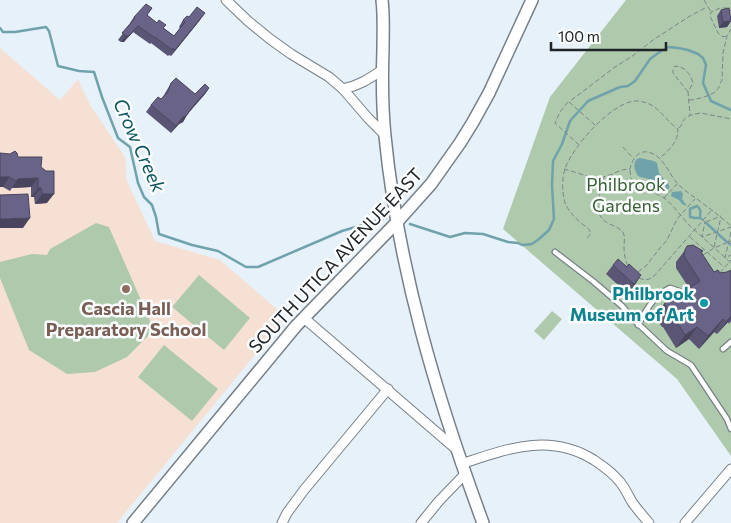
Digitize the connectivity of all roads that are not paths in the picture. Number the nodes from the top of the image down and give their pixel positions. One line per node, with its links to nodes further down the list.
1 (226, 0): 5 (street)
2 (382, 0): 4 (street)
3 (532, 0): 7 (street, SOUTH UTICA AVENUE EAST)
4 (382, 70): 5 (street); 6 (street)
5 (343, 89): 6 (street)
6 (385, 134): 7 (street)
7 (397, 222): 10 (street, SOUTH UTICA AVENUE EAST); 16 (street)
8 (555, 252): 11 (lane)
9 (679, 291): 11 (lane)
10 (304, 318): 14 (street); 19 (street, SOUTH UTICA AVENUE EAST)
11 (638, 325): 15 (lane)
12 (731, 342): 13 (lane)
13 (723, 349)
14 (388, 389): 16 (street); 20 (street)
15 (731, 429)
16 (456, 449): 17 (street)
17 (463, 469): 21 (street); 22 (street); 23 (street)
18 (731, 469): 24 (street)
19 (134, 522)
20 (282, 523)
21 (421, 523)
22 (483, 523)
23 (649, 523)
24 (686, 523)

